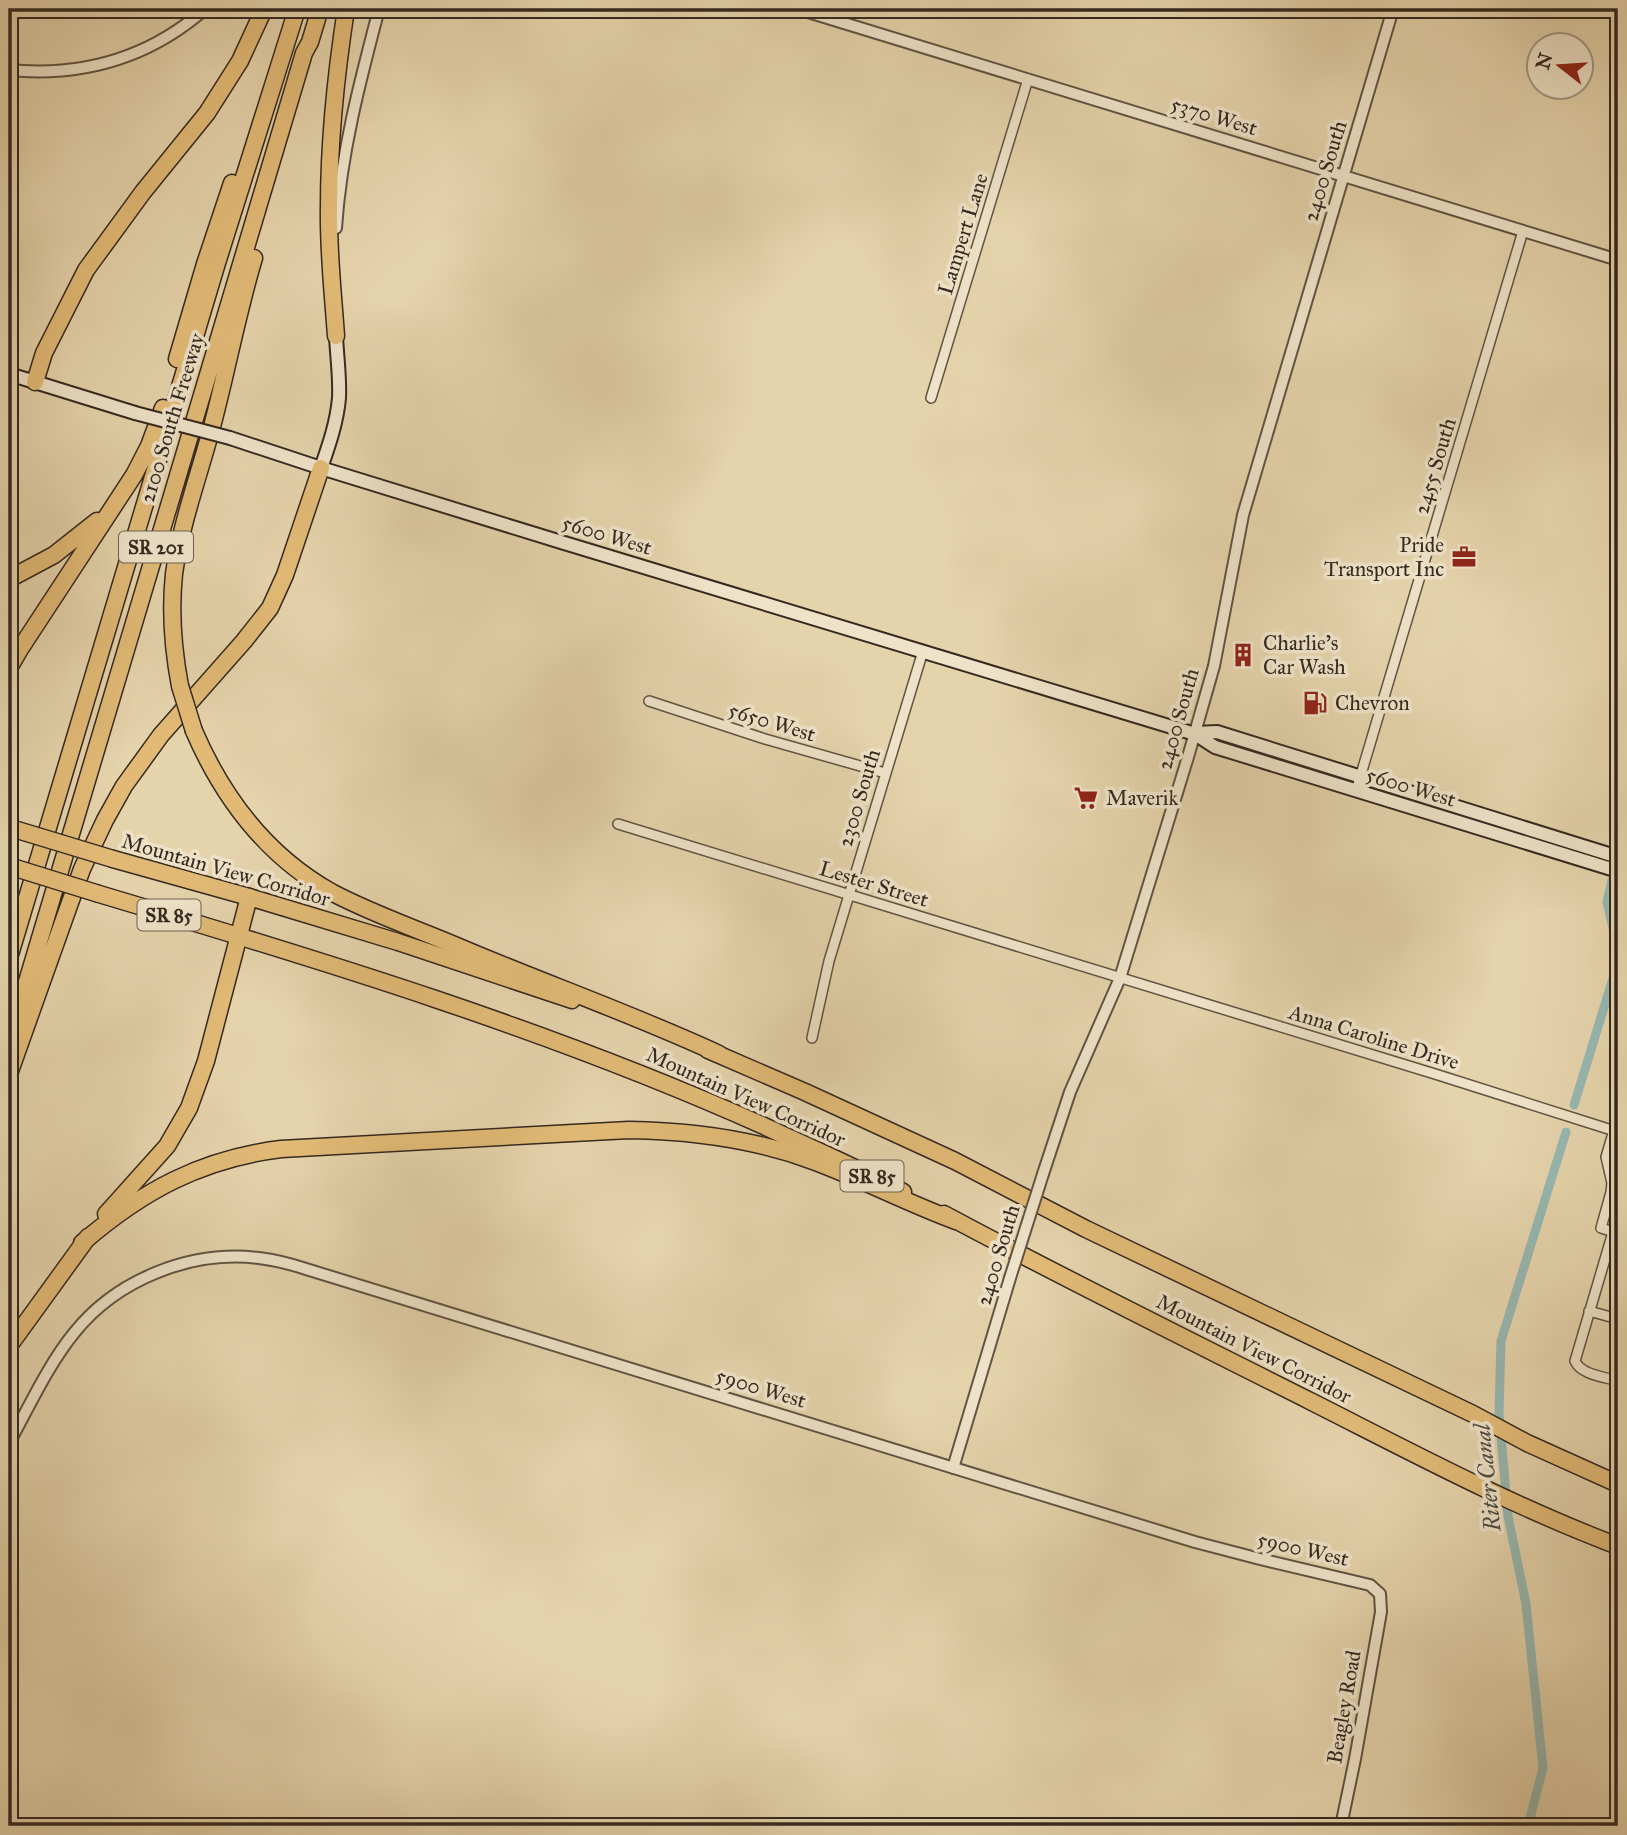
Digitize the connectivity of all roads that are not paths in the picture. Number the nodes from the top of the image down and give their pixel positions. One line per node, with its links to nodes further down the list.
1 (205, 9): 11 (street)
2 (264, 9): 18 (highway)
3 (297, 9): 9 (highway, 2100 South Freeway / SR 201)
4 (320, 9): 10 (highway, 2100 South Freeway / SR 201)
5 (346, 9): 16 (highway)
6 (379, 9): 16 (street)
7 (798, 9): 12 (street, 5370 West)
8 (1393, 9): 13 (street, 2400 South)
9 (288, 42): 21 (highway); 38 (highway, 2100 South Freeway / SR 201)
10 (310, 42): 41 (highway, 2100 South Freeway / SR 201); 42 (highway, bridge)
11 (9, 69)
12 (1028, 79): 13 (street, 5370 West); 19 (street, Lampert Lane)
13 (1343, 176): 14 (street, 5370 West); 26 (street, 2400 South)
14 (1523, 231): 15 (street, 5370 West); 28 (street, 2455 South)
15 (1618, 260)
16 (336, 336): 20 (main road)
17 (9, 374): 18 (main road, 5600 West)
18 (35, 382): 20 (main road, 5600 West, bridge)
19 (931, 398)
20 (321, 468): 23 (main road, 5600 West); 43 (highway)
21 (116, 502): 22 (highway); 24 (highway)
22 (9, 579)
23 (923, 651): 26 (main road, 5600 West); 27 (street, 2300 South)
24 (9, 668)
25 (649, 701): 27 (street, 5650 West)
26 (1195, 734): 28 (main road, 5600 West); 29 (main road, 5600 West); 39 (street, 2400 South)
27 (885, 773): 35 (street, 2300 South)
28 (1360, 777): 29 (street, 2455 South); 32 (main road, 5600 West)
29 (1356, 791): 34 (main road, 5600 West)
30 (618, 824): 35 (street, Lester Street)
31 (11, 828): 36 (highway, Mountain View Corridor / SR 85, bridge)
32 (1618, 857)
33 (9, 866): 37 (highway, Mountain View Corridor / SR 85, bridge)
34 (1618, 871)
35 (848, 895): 39 (street, Lester Street); 40 (street, 2300 South)
36 (249, 897): 37 (highway); 42 (highway, Mountain View Corridor / SR 85)
37 (240, 936): 46 (highway, Mountain View Corridor / SR 85); 48 (highway)
38 (9, 958)
39 (1120, 978): 44 (street, Anna Caroline Drive); 54 (street, 2400 South, bridge)
40 (812, 1038)
41 (9, 1042)
42 (719, 1054): 55 (highway, Mountain View Corridor / SR 85)
43 (9, 1074)
44 (1616, 1131): 45 (street)
45 (1615, 1188): 47 (street)
46 (956, 1221): 48 (highway); 56 (highway, Mountain View Corridor / SR 85)
47 (1616, 1232): 49 (street)
48 (82, 1244): 51 (highway)
49 (1589, 1311): 50 (street); 52 (street)
50 (1618, 1320)
51 (9, 1346)
52 (1618, 1381)
53 (9, 1443): 54 (street, 5900 West)
54 (953, 1468): 57 (street, 5900 West)
55 (1618, 1485)
56 (1618, 1546)
57 (1380, 1594): 58 (street, Beagley Road)
58 (1341, 1826)

